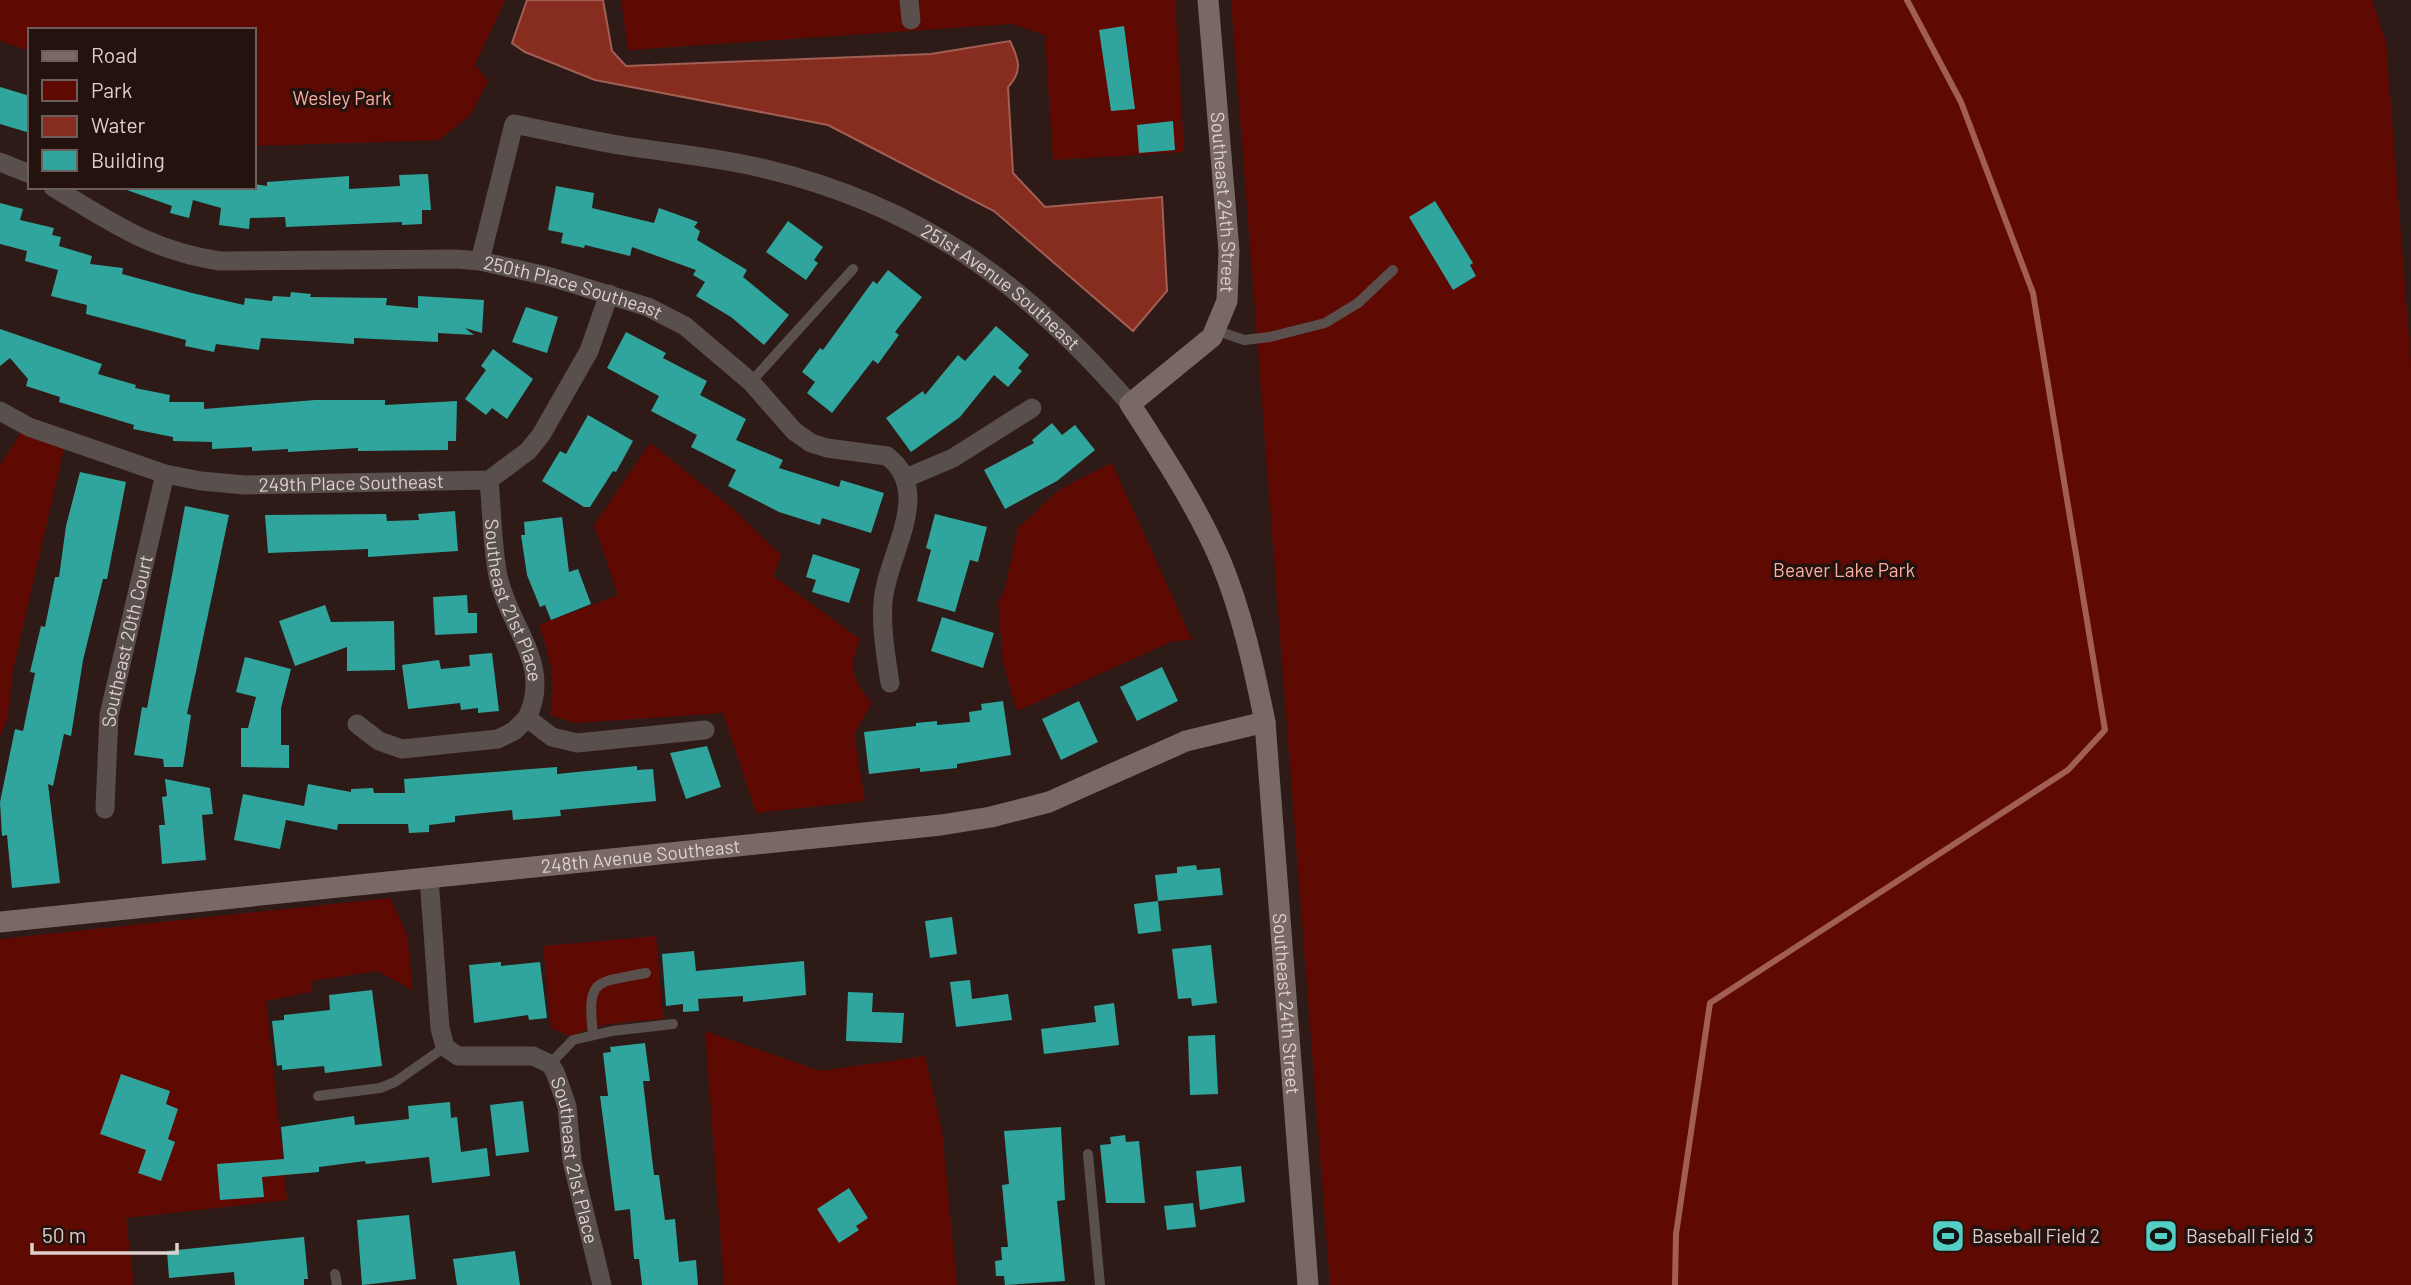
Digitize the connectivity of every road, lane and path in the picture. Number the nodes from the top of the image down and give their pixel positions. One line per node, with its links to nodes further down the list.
1 (909, 0): 3 (street)
2 (1208, 0): 11 (street, Southeast 24th Street)
3 (911, 20)
4 (0, 162): 5 (street)
5 (28, 173)
6 (56, 189): 7 (street, 250th Place Southeast)
7 (480, 261): 10 (street, 250th Place Southeast); 13 (street, 251st Avenue Southeast)
8 (853, 269): 12 (lane)
9 (1393, 270): 11 (lane)
10 (609, 294): 12 (street, 250th Place Southeast); 18 (street)
11 (1215, 331): 13 (street, Southeast 24th Street)
12 (751, 382): 17 (street, 250th Place Southeast)
13 (1130, 404): 21 (street, 251st Avenue Southeast)
14 (1032, 408): 17 (street)
15 (0, 411): 16 (street, 249th Place Southeast)
16 (165, 474): 18 (street, 249th Place Southeast); 24 (street, Southeast 20th Court)
17 (906, 478): 19 (street)
18 (489, 480): 20 (street, Southeast 21st Place)
19 (890, 683)
20 (527, 718): 22 (street); 23 (street)
21 (1265, 722): 25 (street, 248th Avenue Southeast); 38 (street, Southeast 24th Street)
22 (357, 724)
23 (705, 730)
24 (105, 809)
25 (429, 878): 26 (street, 248th Avenue Southeast); 30 (street)
26 (0, 922)
27 (646, 973): 29 (lane)
28 (673, 1024): 29 (lane)
29 (593, 1035): 31 (lane)
30 (446, 1047): 31 (street, Southeast 21st Place); 32 (lane)
31 (550, 1064): 36 (street, Southeast 21st Place)
32 (318, 1096)
33 (1088, 1154): 37 (lane)
34 (335, 1274): 35 (lane)
35 (337, 1285)
36 (602, 1285)
37 (1100, 1285)
38 (1308, 1285)

